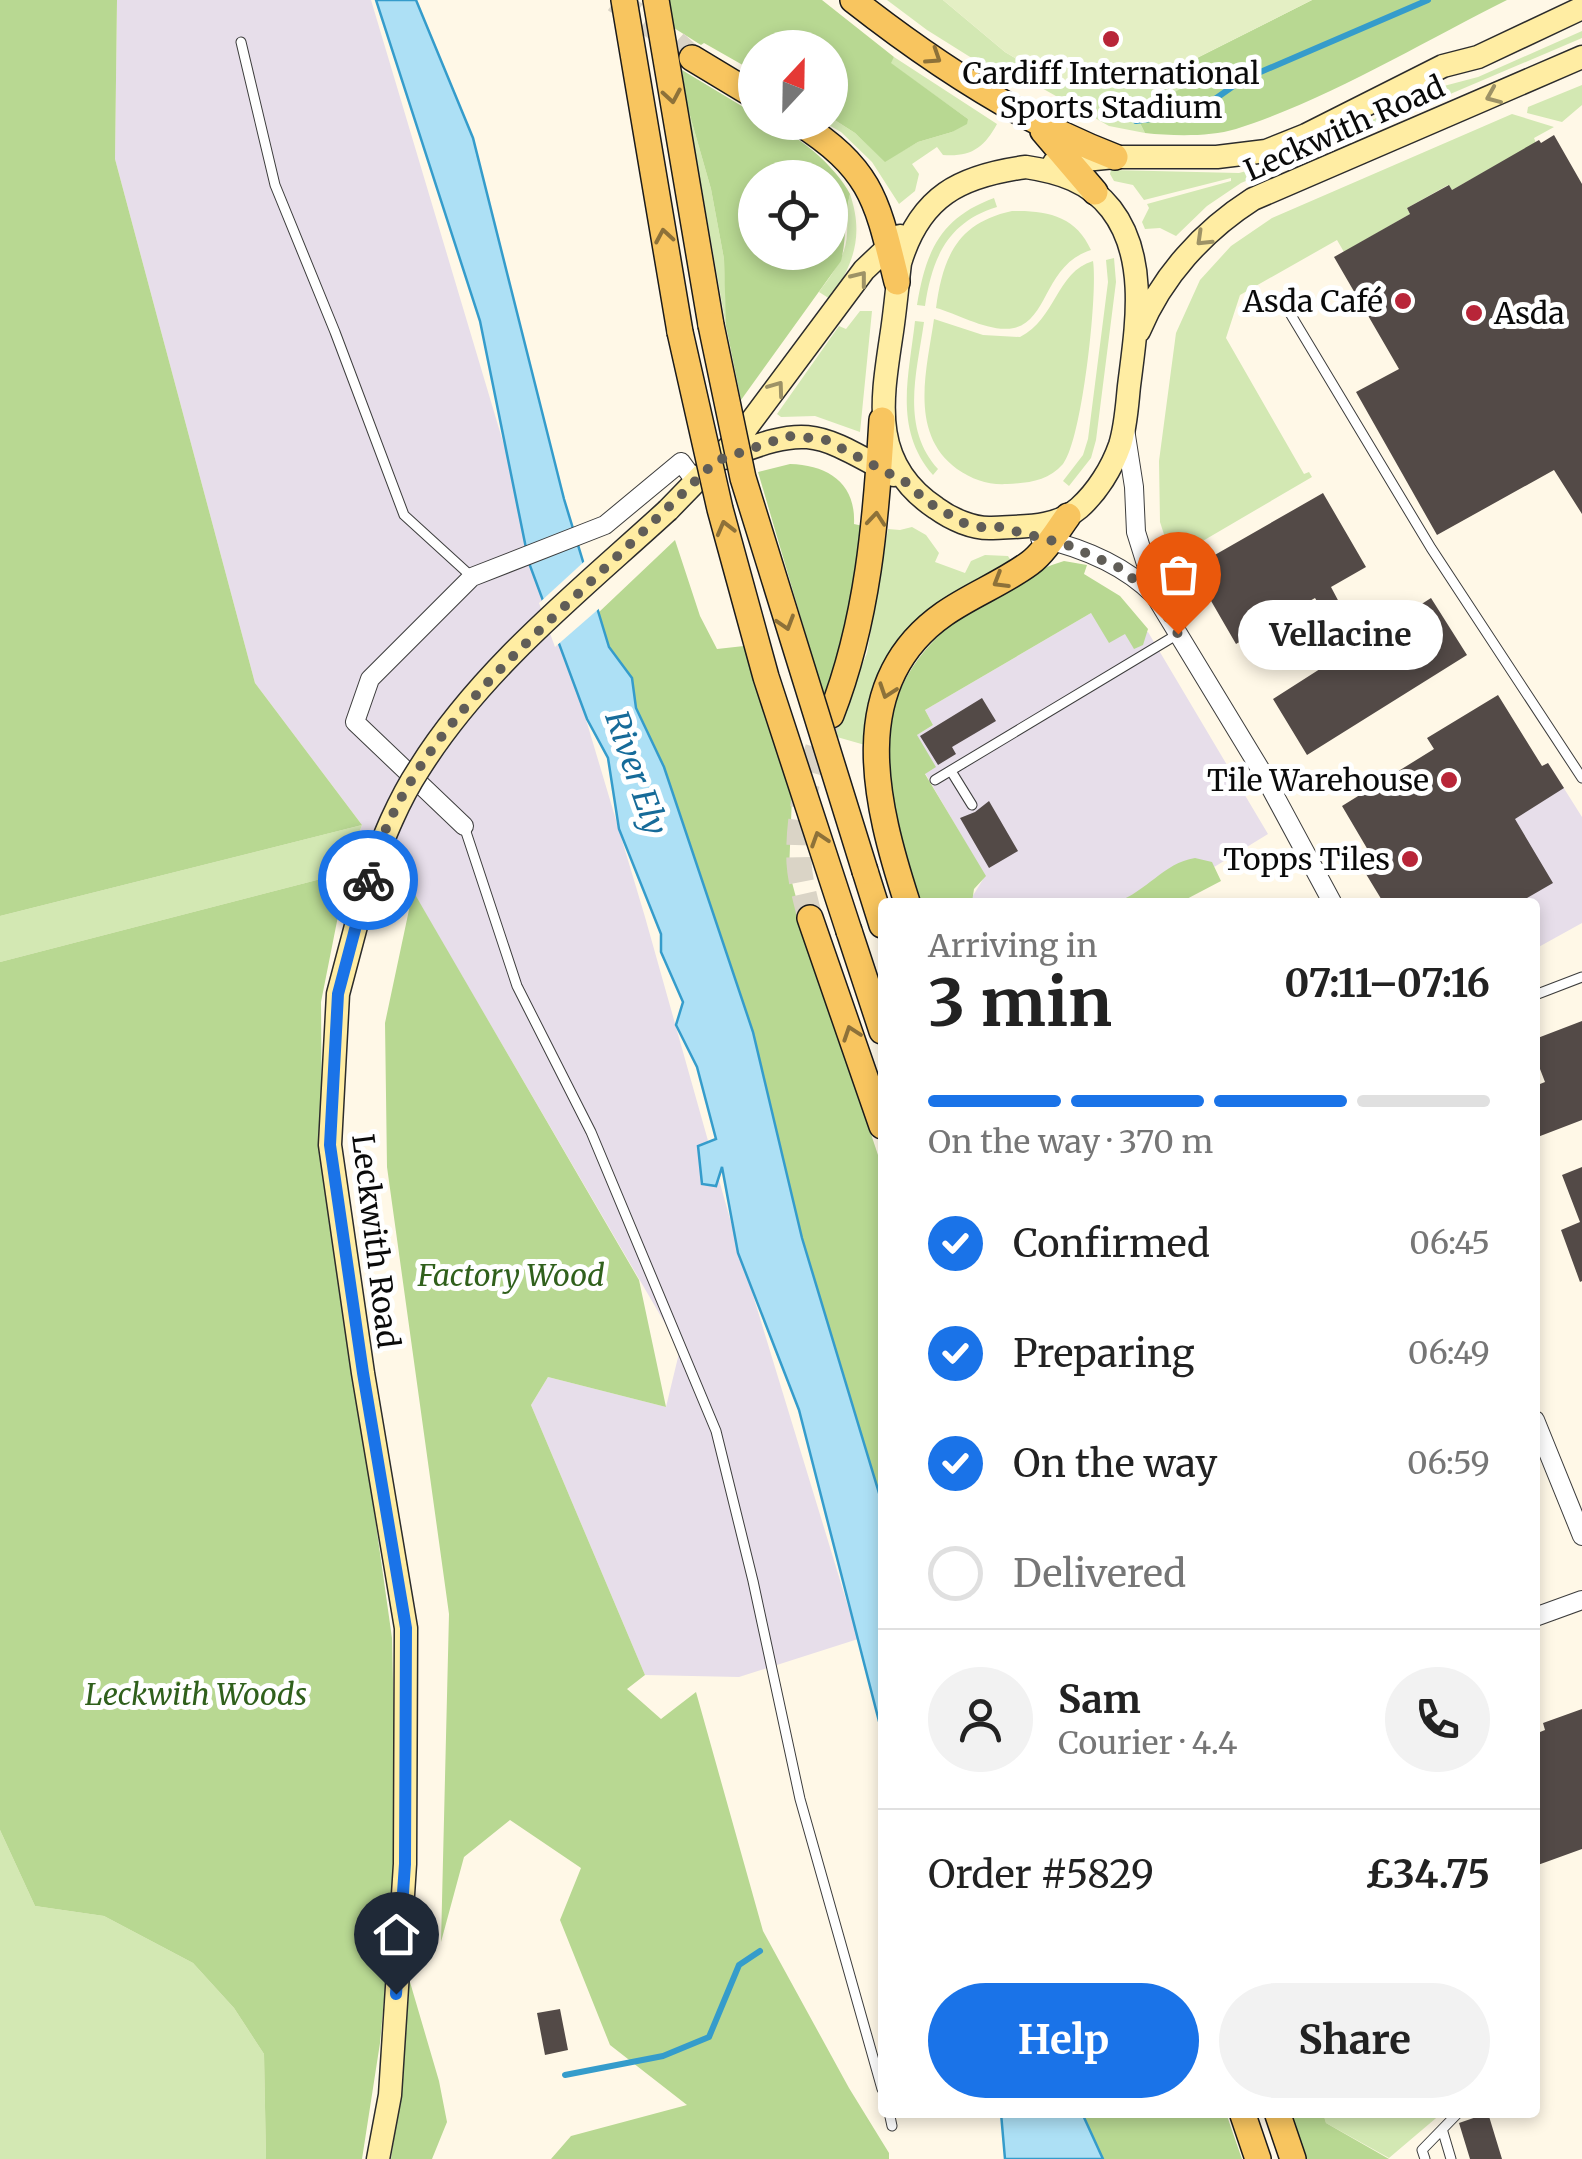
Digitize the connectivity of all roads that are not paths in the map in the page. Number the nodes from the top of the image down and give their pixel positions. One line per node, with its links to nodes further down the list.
1 (624, 0): 44 (main road, one-way to 1, bridge)
2 (656, 0): 40 (main road, one-way to 40, bridge)
3 (853, 0): 9 (main road, one-way to 9)
4 (1582, 8): 11 (main road, Leckwith Road)
5 (241, 42): 29 (lane)
6 (1582, 57): 19 (main road, Leckwith Road, one-way to 19)
7 (692, 58): 8 (main road)
8 (738, 86)
9 (1036, 123): 11 (main road); 12 (main road)
10 (825, 140): 16 (main road)
11 (1116, 157): 12 (main road, Leckwith Road)
12 (1069, 161): 13 (main road, Leckwith Road); 14 (main road)
13 (1026, 167): 14 (main road); 15 (main road)
14 (1094, 192): 19 (main road)
15 (920, 217): 16 (main road, Leckwith Road); 17 (main road)
16 (888, 247): 17 (main road); 22 (main road, Leckwith Road, one-way to 16)
17 (898, 282): 20 (main road)
18 (1282, 300): 34 (lane)
19 (1134, 348): 21 (main road)
20 (882, 420): 23 (main road); 25 (main road)
21 (1125, 424): 26 (main road); 30 (street)
22 (716, 461): 23 (main road, Leckwith Road); 24 (main road, Leckwith Road)
23 (879, 467): 25 (main road, Leckwith Road); 32 (main road, one-way to 23)
24 (696, 481): 29 (street); 57 (main road, Leckwith Road, bridge)
25 (911, 485): 27 (main road)
26 (1068, 516): 27 (main road); 28 (main road)
27 (999, 527): 28 (street)
28 (1049, 540): 30 (street); 38 (main road, one-way to 38)
29 (472, 577): 37 (street)
30 (1157, 599): 31 (street)
31 (1178, 634): 33 (lane); 39 (street)
32 (830, 715)
33 (951, 771): 35 (lane); 36 (lane)
34 (1582, 778)
35 (935, 780)
36 (972, 805)
37 (464, 826): 50 (lane)
38 (907, 898)
39 (1330, 898)
40 (878, 913)
41 (810, 918): 45 (main road, one-way to 41)
42 (1582, 976): 43 (lane)
43 (1540, 993)
44 (878, 1019)
45 (878, 1114)
46 (1540, 1432): 47 (street)
47 (1582, 1536)
48 (1582, 1600): 49 (street)
49 (1540, 1615)
50 (878, 2075)
51 (890, 2118): 55 (lane)
52 (1244, 2118): 58 (main road)
53 (1280, 2118): 59 (main road)
54 (1454, 2118): 56 (lane)
55 (892, 2126)
56 (1443, 2132): 60 (lane); 61 (lane)
57 (378, 2159)
58 (1258, 2159)
59 (1293, 2159)
60 (1425, 2159)
61 (1451, 2159)

